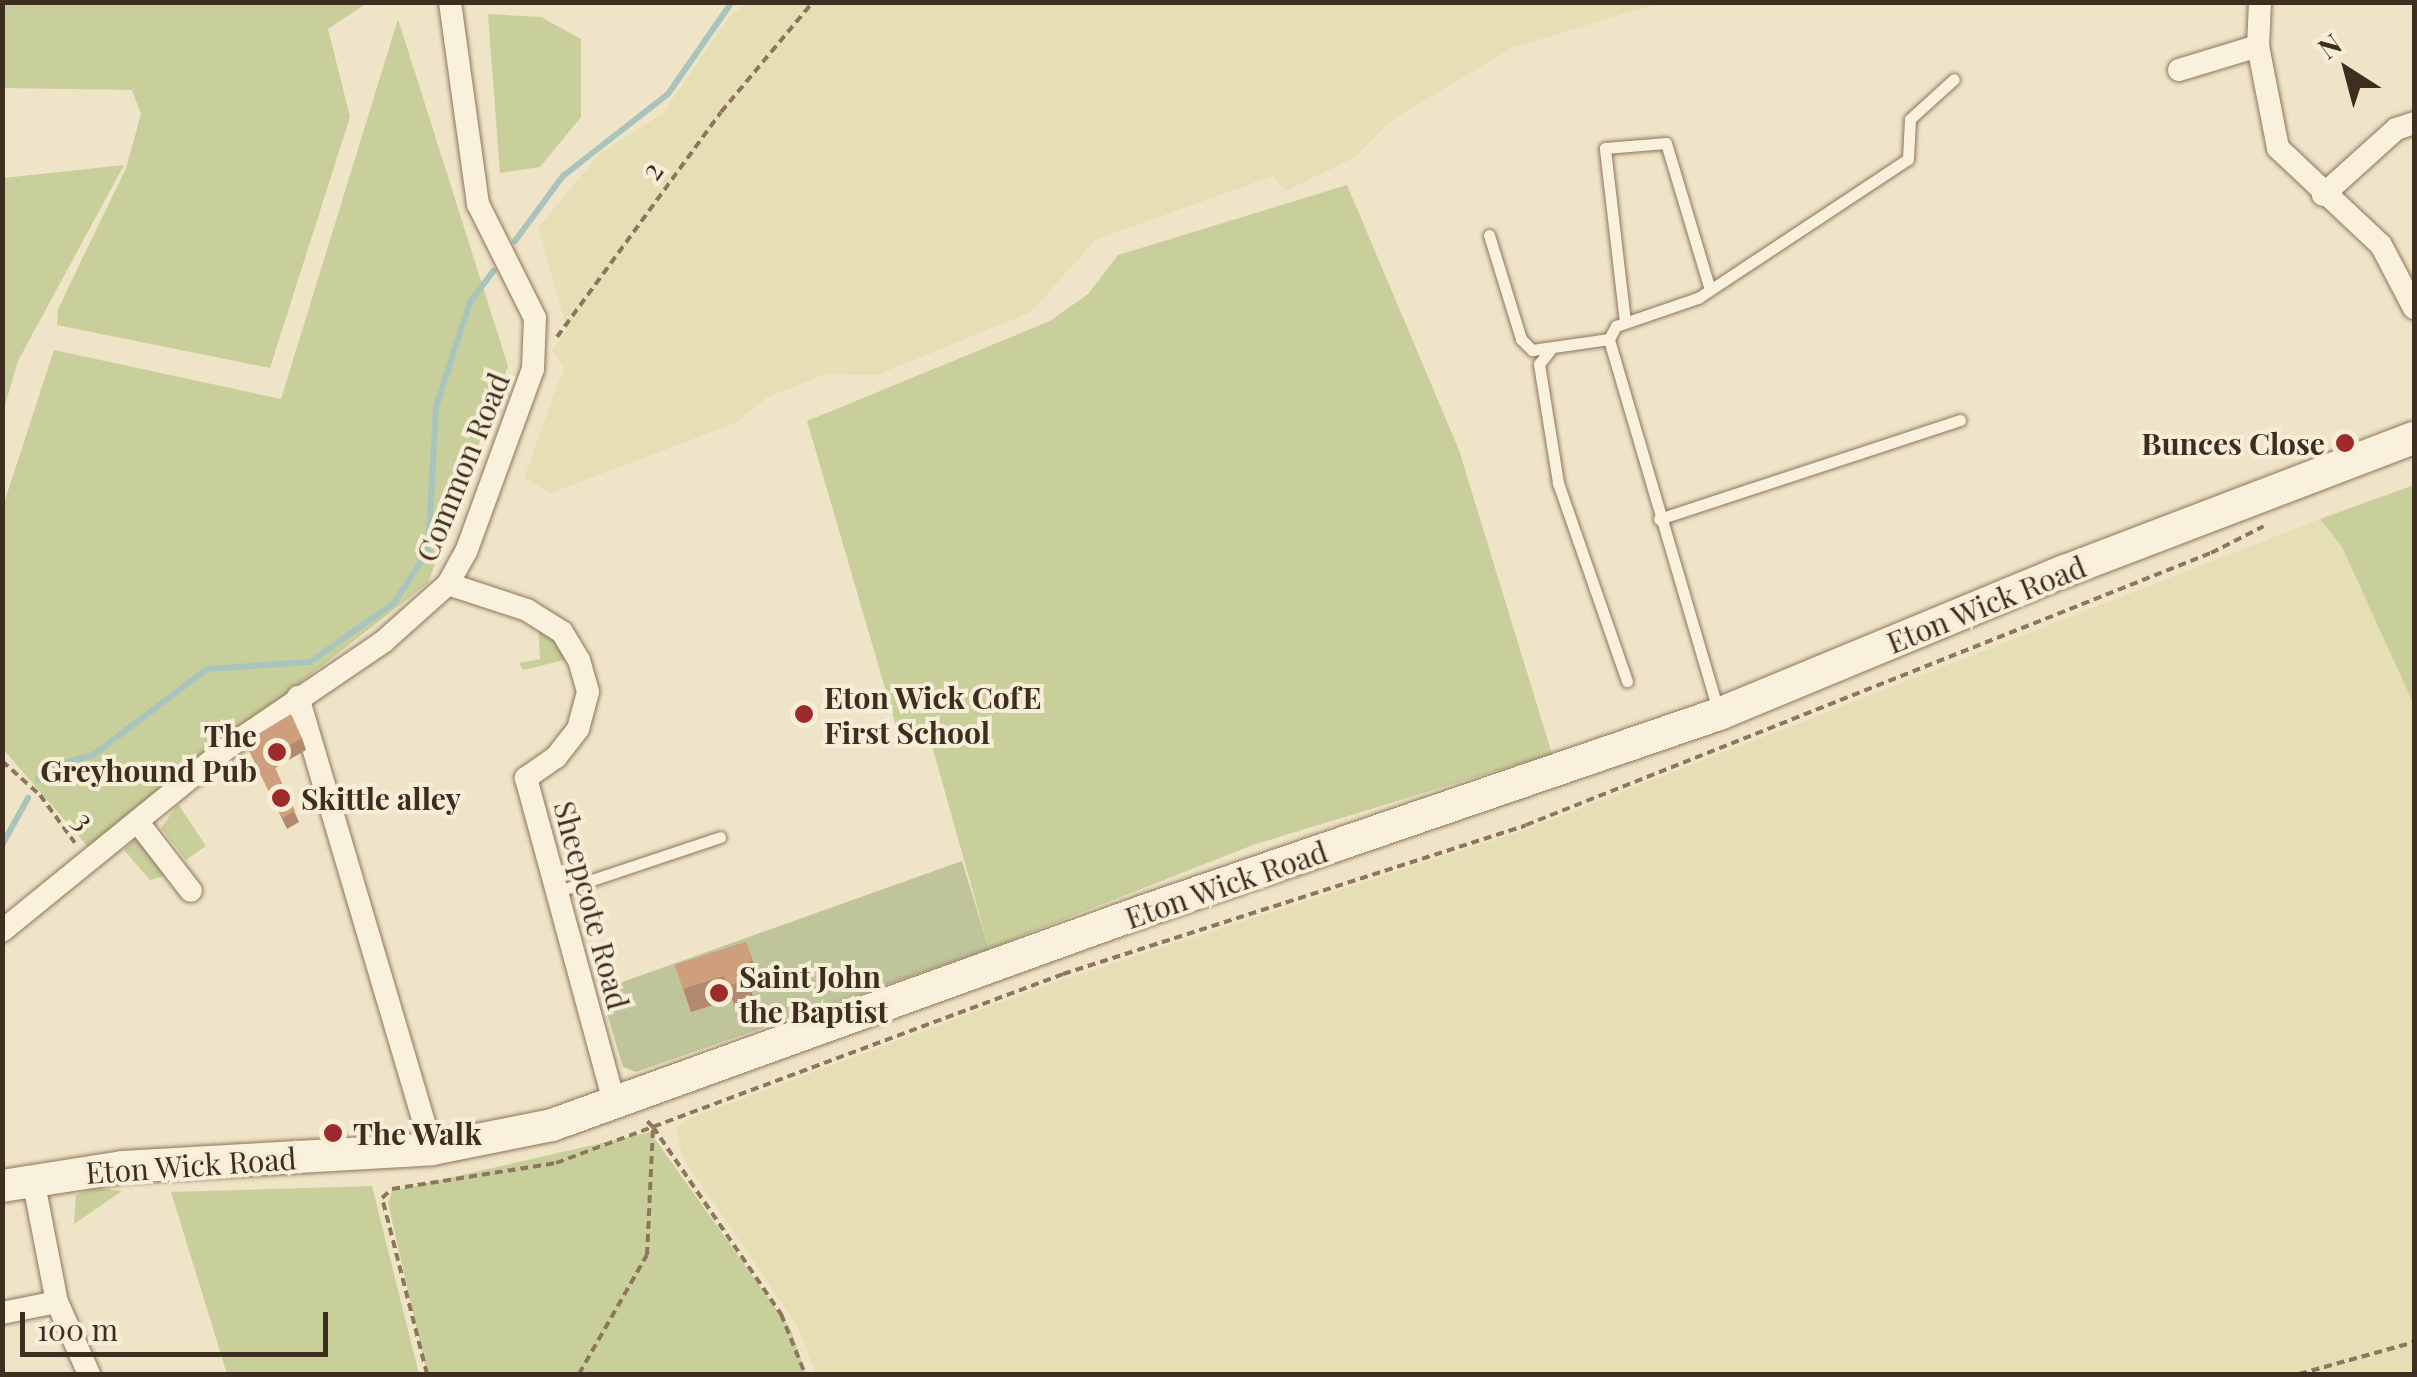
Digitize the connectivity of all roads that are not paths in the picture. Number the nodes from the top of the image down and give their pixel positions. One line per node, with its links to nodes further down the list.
1 (450, 2): 17 (street, Common Road)
2 (2260, 2): 3 (street)
3 (2258, 46): 4 (street); 7 (street)
4 (2179, 70)
5 (1954, 79): 9 (lane)
6 (2414, 123): 7 (street)
7 (2324, 195): 10 (street)
8 (1489, 235): 13 (lane)
9 (1710, 290): 11 (lane); 11 (lane)
10 (2414, 308)
11 (1625, 322): 12 (lane)
12 (1608, 340): 13 (lane); 16 (lane)
13 (1550, 350): 18 (lane)
14 (1960, 420): 16 (lane)
15 (2414, 438): 20 (main road, Eton Wick Road)
16 (1659, 519): 20 (lane)
17 (448, 584): 19 (street, Common Road); 24 (street, Sheepcote Road)
18 (1627, 681)
19 (298, 697): 21 (street, Common Road); 27 (street)
20 (1719, 714): 26 (main road, Eton Wick Road)
21 (140, 826): 23 (street); 25 (street, Common Road)
22 (720, 837): 24 (lane)
23 (191, 891)
24 (556, 892): 26 (street, Sheepcote Road)
25 (2, 931)
26 (622, 1103): 27 (main road, Eton Wick Road)
27 (432, 1149): 28 (main road, Eton Wick Road)
28 (18, 1182): 29 (street)
29 (57, 1302): 30 (street); 31 (street)
30 (2, 1313)
31 (89, 1374)

